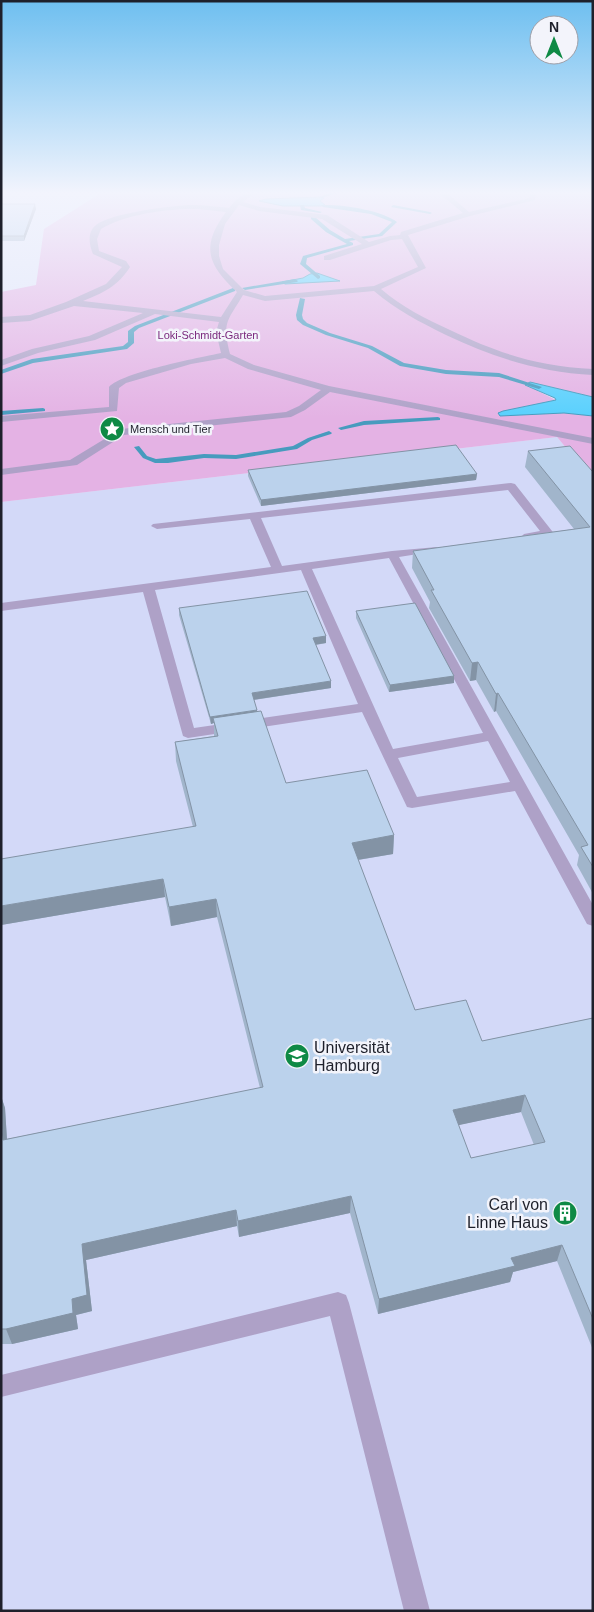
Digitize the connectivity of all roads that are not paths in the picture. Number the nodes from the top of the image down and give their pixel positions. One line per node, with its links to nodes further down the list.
1 (125, 268): 6 (lane)
2 (218, 268): 5 (lane)
3 (421, 268): 4 (lane)
4 (376, 288): 7 (lane); 14 (lane)
5 (241, 292): 7 (lane); 8 (lane)
6 (90, 299): 9 (lane); 10 (lane)
7 (265, 299): 8 (lane)
8 (230, 310): 11 (lane)
9 (156, 312): 11 (lane); 13 (lane)
10 (1, 320)
11 (224, 320): 12 (lane)
12 (226, 355): 15 (lane); 17 (lane)
13 (1, 363)
14 (593, 372)
15 (328, 389): 17 (lane); 18 (lane)
16 (1, 419): 17 (lane)
17 (117, 421): 19 (lane)
18 (593, 441)
19 (1, 472)
20 (254, 515): 21 (lane); 22 (lane); 26 (lane)
21 (157, 526)
22 (518, 537)
23 (441, 548): 24 (lane)
24 (392, 554): 25 (lane); 30 (lane)
25 (305, 566): 26 (lane); 29 (lane)
26 (278, 570): 27 (lane)
27 (148, 587): 28 (lane); 29 (lane)
28 (1, 607)
29 (366, 707): 31 (lane)
30 (492, 736): 31 (lane); 32 (lane)
31 (389, 754): 32 (lane)
32 (519, 784): 33 (lane)
33 (593, 920)
34 (1, 1386): 35 (lane)
35 (417, 1611)

